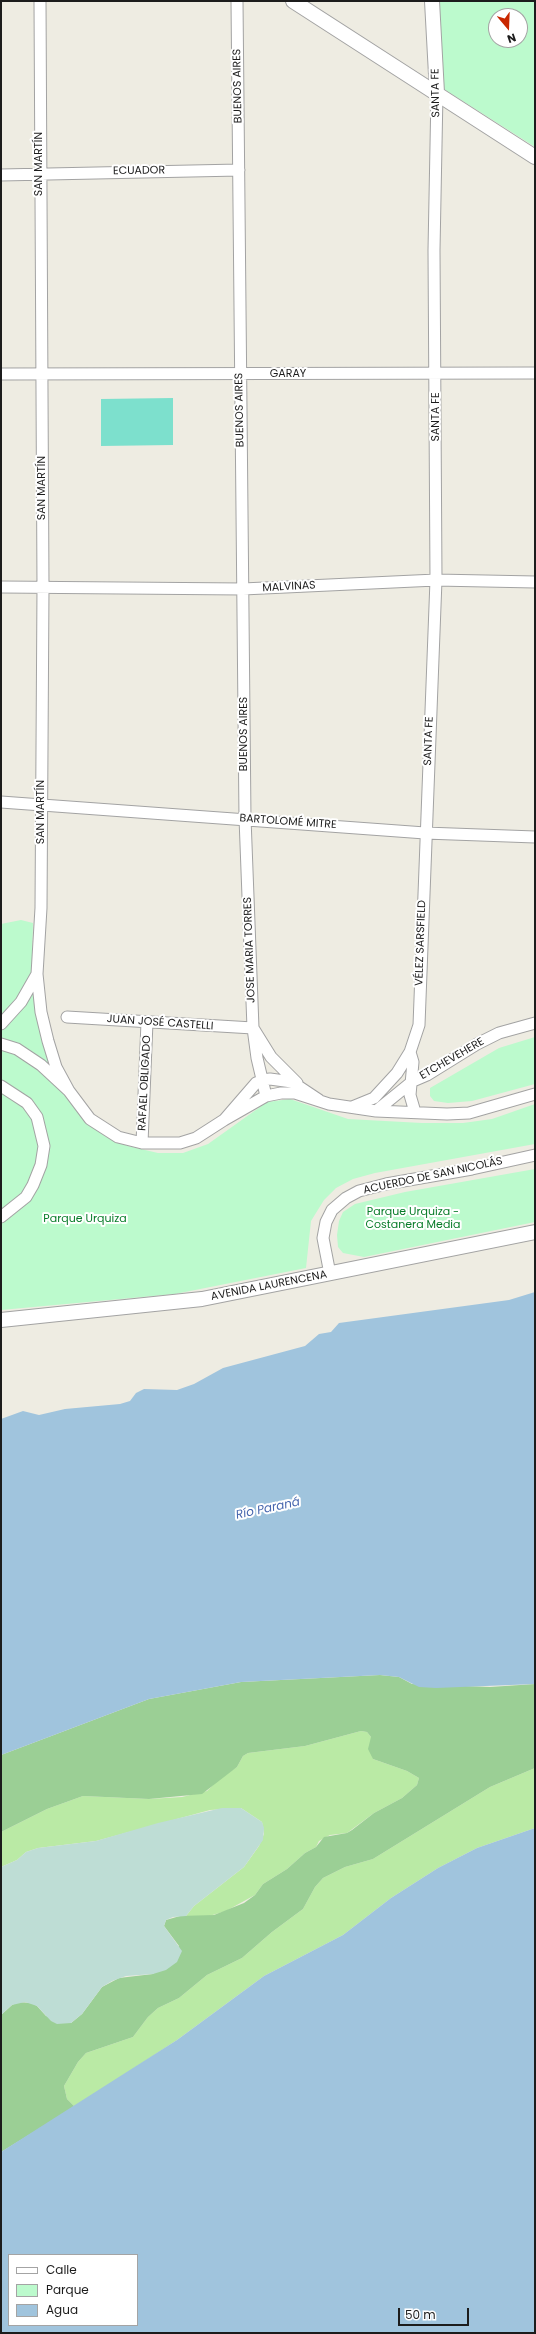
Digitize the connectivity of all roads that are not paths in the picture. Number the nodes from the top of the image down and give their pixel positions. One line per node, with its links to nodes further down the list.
1 (40, 1): 8 (street, SAN MARTÍN)
2 (237, 1): 7 (street, BUENOS AIRES)
3 (293, 1): 5 (street)
4 (432, 1): 5 (street, SANTA FE)
5 (437, 93): 6 (street); 11 (street, SANTA FE)
6 (535, 157)
7 (239, 170): 8 (street, ECUADOR); 14 (street, BUENOS AIRES)
8 (39, 173): 9 (street, ECUADOR); 10 (street, SAN MARTÍN)
9 (1, 175)
10 (41, 373): 13 (street, GARAY); 14 (street, GARAY); 18 (street, SAN MARTÍN)
11 (436, 373): 12 (street, GARAY); 14 (street, GARAY); 15 (street, SANTA FE)
12 (535, 373)
13 (1, 374)
14 (240, 374): 19 (street, BUENOS AIRES)
15 (436, 580): 16 (street, MALVINAS); 19 (street, MALVINAS); 23 (street, SANTA FE)
16 (535, 582)
17 (1, 587): 18 (street, MALVINAS)
18 (43, 587): 19 (street, MALVINAS); 21 (street, SAN MARTÍN)
19 (243, 589): 22 (street, BUENOS AIRES)
20 (1, 802): 21 (street, BARTOLOMÉ MITRE)
21 (40, 805): 22 (street, BARTOLOMÉ MITRE); 25 (street, SAN MARTÍN)
22 (245, 818): 23 (street, BARTOLOMÉ MITRE); 30 (street, JOSE MARIA TORRES)
23 (424, 832): 24 (street, BARTOLOMÉ MITRE); 32 (street, VÉLEZ SARSFIELD)
24 (535, 837)
25 (37, 974): 29 (street); 37 (street, SAN MARTÍN)
26 (67, 1017): 27 (street, JUAN JOSÉ CASTELLI)
27 (148, 1022): 30 (street, JUAN JOSÉ CASTELLI); 45 (street, RAFAEL OBLIGADO)
28 (535, 1023): 34 (street, ETCHEVEHERE)
29 (1, 1024)
30 (253, 1028): 33 (street, JOSE MARIA TORRES); 36 (street)
31 (1, 1044): 37 (street)
32 (410, 1052): 34 (street, VÉLEZ SARSFIELD); 41 (street, VÉLEZ SARSFIELD)
33 (263, 1080): 36 (street); 39 (street); 44 (street)
34 (412, 1082): 42 (street, ETCHEVEHERE); 43 (street, VÉLEZ SARSFIELD)
35 (1, 1086): 47 (street)
36 (302, 1087): 40 (street)
37 (69, 1092): 45 (street)
38 (535, 1094): 43 (street)
39 (266, 1096): 40 (street); 44 (street)
40 (319, 1100): 41 (street)
41 (352, 1107): 42 (street)
42 (376, 1111): 43 (street)
43 (415, 1112)
44 (224, 1120): 45 (street)
45 (142, 1143)
46 (535, 1155): 49 (street, ACUERDO DE SAN NICOLÁS)
47 (1, 1217)
48 (535, 1232): 49 (street, AVENIDA LAURENCENA)
49 (330, 1274): 50 (street, AVENIDA LAURENCENA)
50 (1, 1320)

